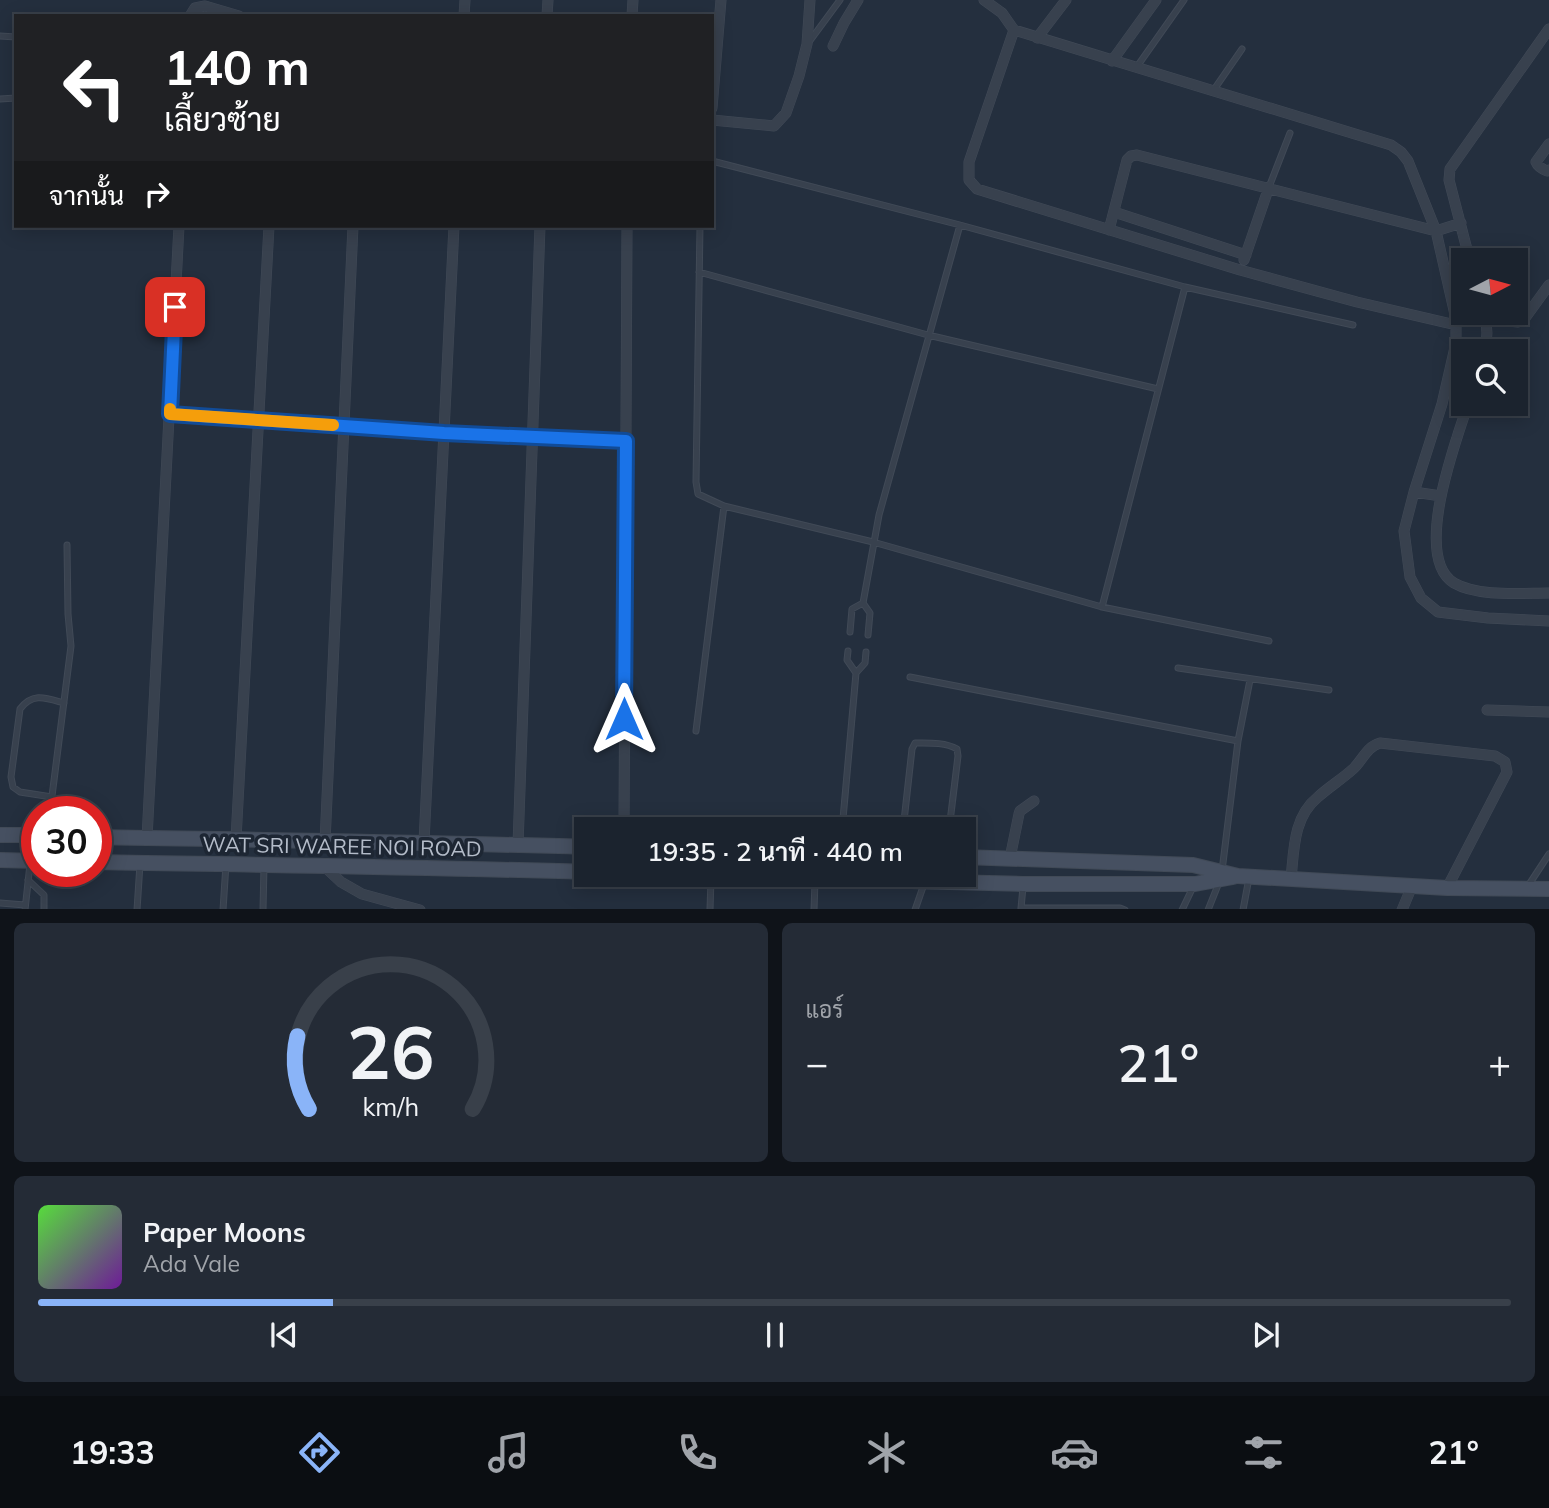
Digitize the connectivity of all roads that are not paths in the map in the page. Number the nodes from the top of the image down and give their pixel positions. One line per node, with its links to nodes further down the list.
1 (721, 0): 19 (street)
2 (810, 0): 14 (street)
3 (841, 0): 14 (lane)
4 (858, 0): 15 (street)
5 (984, 0): 11 (street)
6 (1066, 0): 13 (street)
7 (1156, 0): 17 (street)
8 (1184, 0): 18 (lane)
9 (191, 14): 10 (street)
10 (232, 14)
11 (1014, 30): 13 (street); 37 (street)
12 (1547, 35): 28 (street)
13 (1037, 38): 17 (street)
14 (807, 44): 21 (street)
15 (833, 46)
16 (1242, 49): 20 (lane)
17 (1112, 61): 18 (street)
18 (1136, 68): 20 (street)
19 (714, 84)
20 (1213, 91): 38 (street)
21 (714, 120)
22 (1290, 134): 26 (lane)
23 (1549, 144): 25 (street)
24 (714, 162): 29 (lane)
25 (1549, 170)
26 (1269, 187): 27 (street); 38 (street); 40 (street)
27 (1114, 212): 37 (street); 40 (street)
28 (1461, 223): 38 (street); 39 (street)
29 (960, 225): 44 (lane); 50 (lane)
30 (179, 228): 52 (street)
31 (269, 228): 54 (street)
32 (353, 228): 55 (street)
33 (454, 228): 56 (street)
34 (540, 228): 57 (street)
35 (626, 228): 58 (street)
36 (701, 228): 42 (lane)
37 (1109, 230): 41 (street)
38 (1436, 231): 45 (street)
39 (1467, 248)
40 (1246, 255): 41 (street)
41 (1240, 270): 47 (street)
42 (699, 272): 50 (lane); 61 (lane)
43 (1549, 285): 46 (street)
44 (1185, 287): 48 (lane); 51 (lane)
45 (1451, 302)
46 (1528, 314)
47 (1451, 324)
48 (1353, 325)
49 (1456, 326): 59 (street)
50 (928, 335): 51 (lane); 62 (lane)
51 (1158, 389): 66 (lane)
52 (170, 414): 54 (street); 93 (street)
53 (1464, 416): 60 (street)
54 (259, 420): 55 (street); 94 (street)
55 (343, 426): 56 (street); 95 (street)
56 (444, 433): 57 (street); 96 (street)
57 (533, 437): 58 (street); 97 (street)
58 (626, 441): 86 (street)
59 (1414, 492): 60 (street); 67 (street)
60 (1441, 496): 64 (street)
61 (724, 506): 62 (lane); 81 (lane)
62 (873, 542): 65 (lane); 66 (lane)
63 (66, 545): 78 (lane)
64 (1549, 593)
65 (863, 603): 68 (lane); 69 (lane)
66 (1102, 607): 70 (lane)
67 (1549, 621)
68 (850, 632)
69 (868, 635)
70 (1269, 641)
71 (848, 651): 74 (lane)
72 (866, 652): 74 (lane)
73 (1178, 668): 76 (lane)
74 (856, 673): 87 (lane)
75 (910, 677): 82 (lane)
76 (1250, 680): 77 (lane); 82 (lane)
77 (1329, 691)
78 (64, 703): 83 (lane); 84 (lane)
79 (1487, 710): 80 (street)
80 (1549, 712)
81 (696, 731)
82 (1238, 741): 110 (lane)
83 (46, 796)
84 (52, 796)
85 (1034, 801): 101 (street)
86 (624, 817)
87 (843, 817)
88 (904, 817): 89 (lane)
89 (950, 817)
90 (0, 835): 91 (main road)
91 (21, 835)
92 (112, 837): 93 (main road, WAT SRI WAREE NOI ROAD)
93 (147, 838): 94 (main road, WAT SRI WAREE NOI ROAD)
94 (236, 839): 95 (main road, WAT SRI WAREE NOI ROAD)
95 (324, 842): 96 (main road, WAT SRI WAREE NOI ROAD)
96 (424, 842): 97 (main road, WAT SRI WAREE NOI ROAD)
97 (518, 845): 98 (main road, WAT SRI WAREE NOI ROAD)
98 (574, 847)
99 (1549, 854): 123 (lane)
100 (976, 857): 101 (main road)
101 (1016, 858): 110 (main road); 114 (main road)
102 (0, 860): 103 (main road)
103 (21, 861)
104 (112, 862): 105 (main road, WAT SRI WAREE NOI ROAD)
105 (140, 863): 106 (main road, WAT SRI WAREE NOI ROAD); 128 (lane)
106 (226, 864): 107 (main road, WAT SRI WAREE NOI ROAD); 129 (lane)
107 (264, 866): 108 (main road, WAT SRI WAREE NOI ROAD); 130 (lane)
108 (325, 867): 109 (main road, WAT SRI WAREE NOI ROAD); 131 (street)
109 (574, 872)
110 (1221, 875): 111 (main road); 115 (main road); 138 (lane)
111 (1244, 876): 112 (main road); 139 (lane)
112 (1291, 879): 116 (main road); 122 (street)
113 (976, 883): 114 (main road)
114 (1023, 884): 115 (main road); 135 (lane)
115 (1195, 884): 137 (lane)
116 (1412, 886): 122 (main road); 140 (street)
117 (27, 887): 126 (lane)
118 (35, 887): 127 (lane)
119 (711, 887): 132 (lane)
120 (815, 887): 133 (lane)
121 (923, 887): 134 (lane)
122 (1447, 888): 123 (main road)
123 (1527, 889): 124 (main road)
124 (1549, 889)
125 (0, 903): 126 (lane)
126 (25, 907)
127 (44, 909)
128 (137, 909)
129 (223, 909)
130 (263, 909)
131 (420, 909)
132 (710, 909)
133 (815, 909)
134 (915, 909)
135 (1021, 909): 136 (lane)
136 (1125, 909)
137 (1182, 909)
138 (1208, 909)
139 (1243, 909)
140 (1402, 909)

